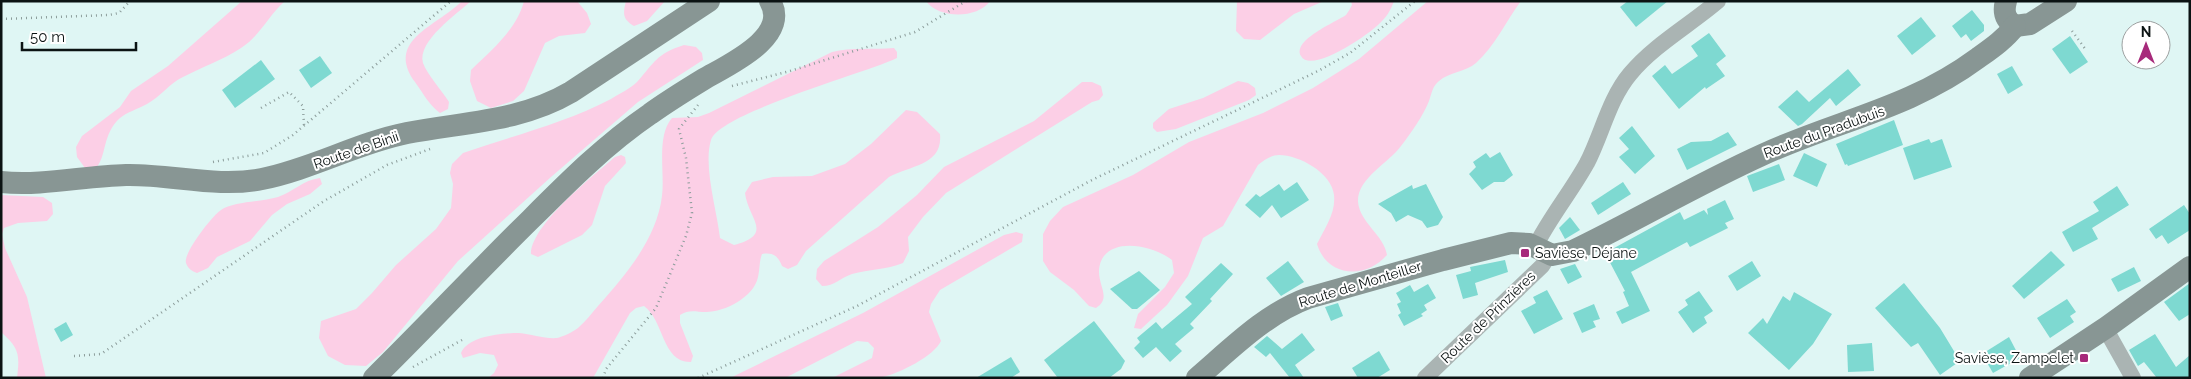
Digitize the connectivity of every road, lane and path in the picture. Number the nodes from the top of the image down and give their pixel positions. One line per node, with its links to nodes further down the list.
1 (130, 1): 10 (path)
2 (451, 1): 17 (path)
3 (709, 1): 19 (street, Route de Binii)
4 (770, 1): 15 (street)
5 (966, 1): 14 (path)
6 (1415, 1): 29 (path)
7 (1718, 1): 21 (street, Route de Prinzières)
8 (2006, 1): 11 (street)
9 (2066, 1): 11 (street, Route du Pradubuis)
10 (1, 19)
11 (2015, 26): 21 (street, Route du Pradubuis)
12 (2072, 31): 13 (path)
13 (2086, 50)
14 (728, 87)
15 (679, 95): 27 (street); 28 (path)
16 (261, 108): 17 (path)
17 (304, 125): 19 (path)
18 (433, 148): 25 (path)
19 (193, 180): 20 (street, Route de Binii)
20 (1, 182)
21 (1542, 251): 30 (street, Route de Monteiller); 31 (street, Route de Prinzières)
22 (2190, 266): 23 (street)
23 (2105, 328): 32 (street); 33 (street)
24 (462, 340): 26 (path)
25 (74, 356)
26 (410, 369)
27 (374, 378)
28 (602, 378)
29 (698, 378)
30 (1197, 378)
31 (1426, 378)
32 (2030, 378)
33 (2133, 378)

